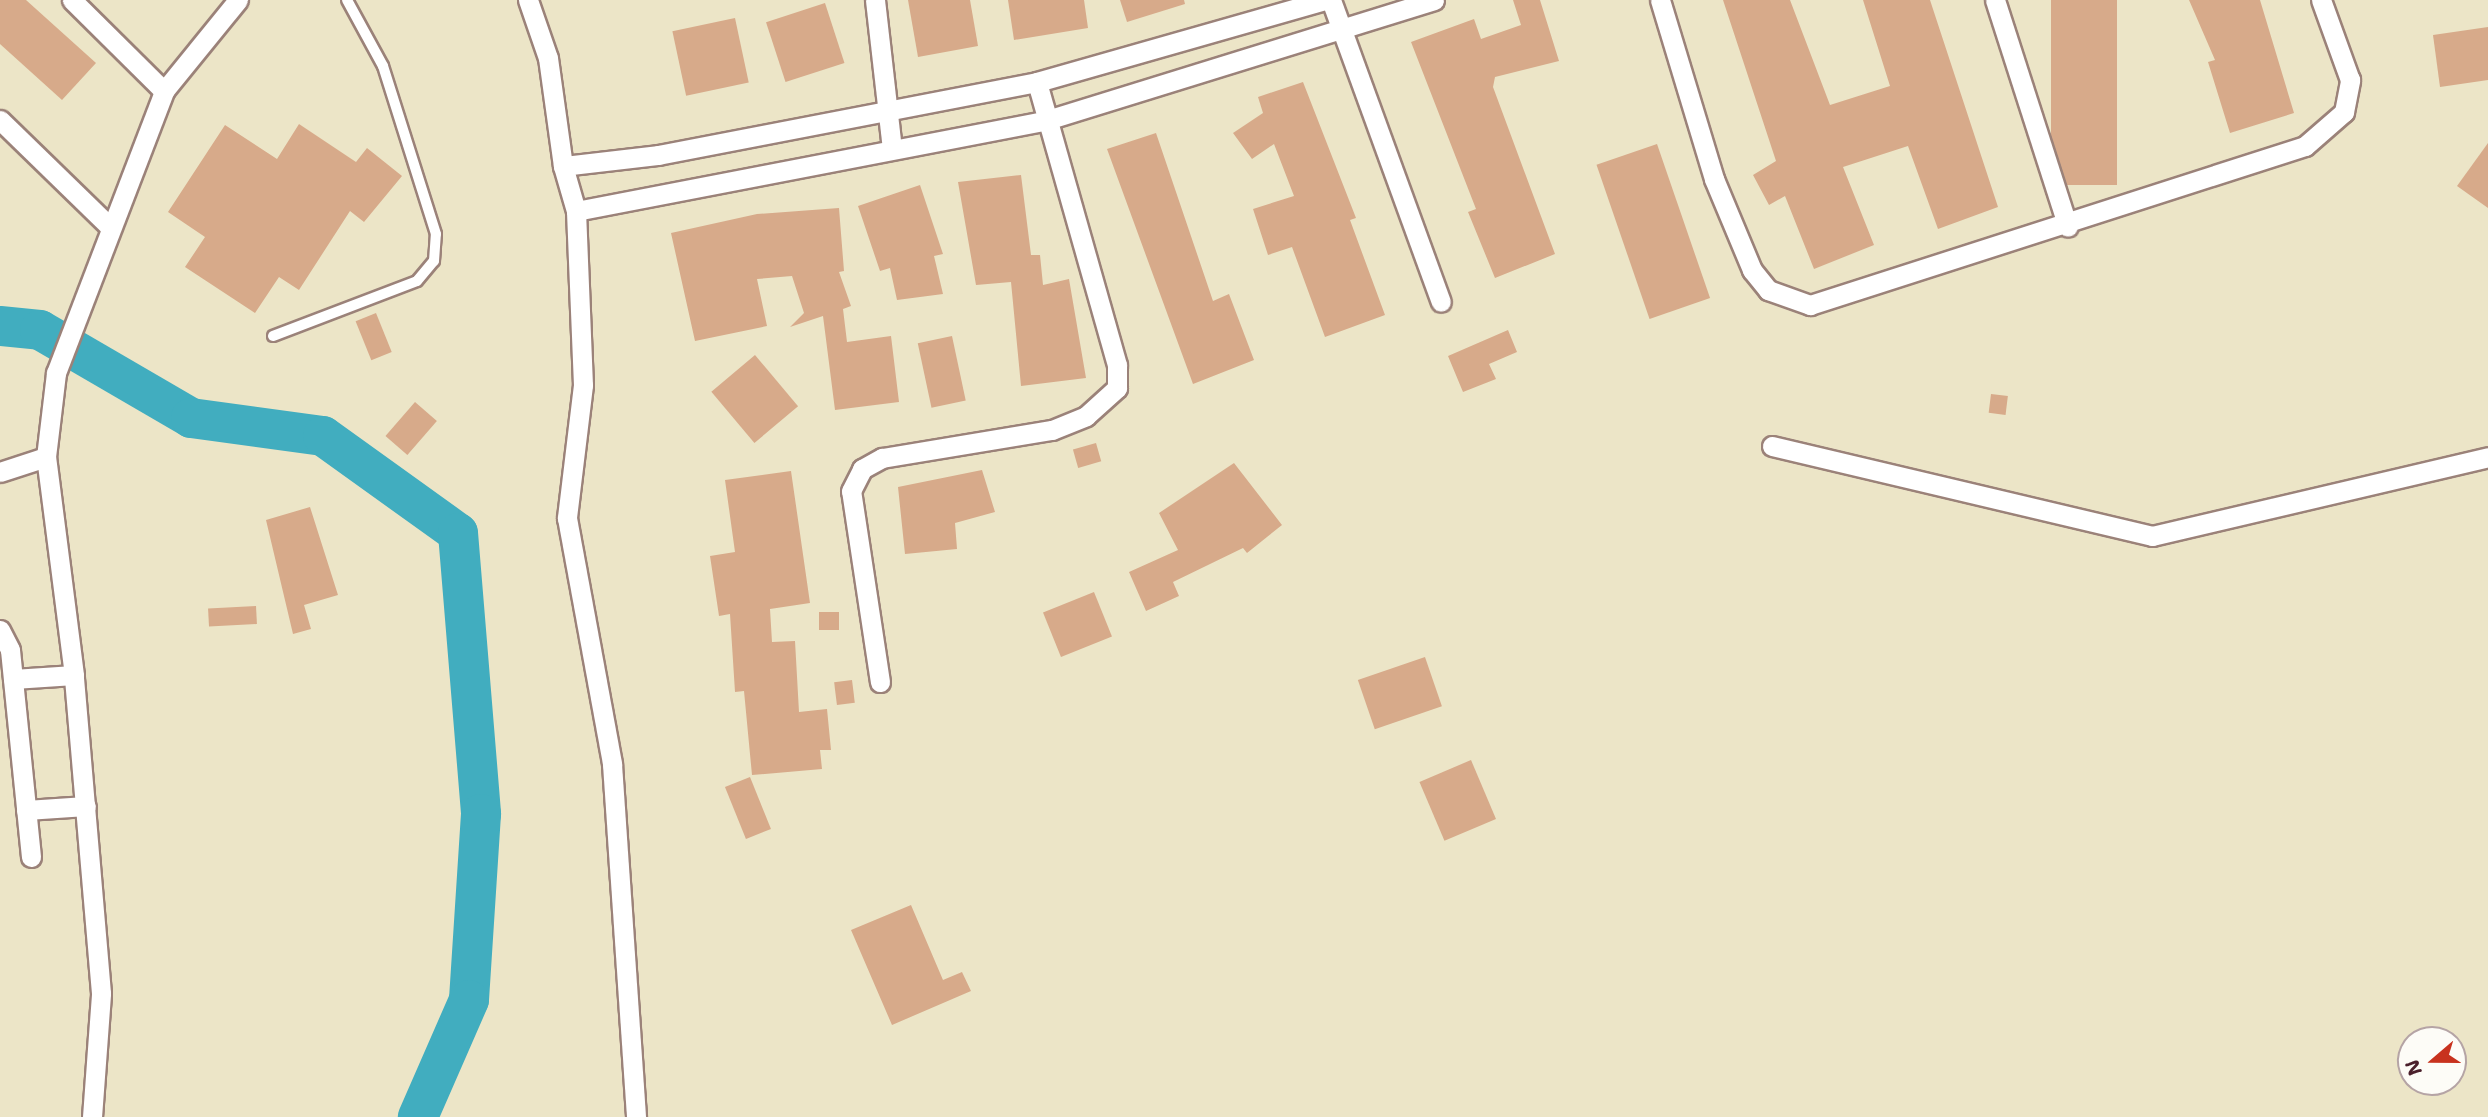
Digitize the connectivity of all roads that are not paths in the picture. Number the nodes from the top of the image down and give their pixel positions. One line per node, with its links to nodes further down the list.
1 (72, 0): 14 (street)
2 (238, 0): 14 (street)
3 (347, 0): 24 (lane)
4 (528, 0): 19 (street)
5 (875, 0): 15 (street)
6 (1325, 0): 13 (street)
7 (1331, 0): 12 (street)
8 (1434, 0): 12 (street)
9 (1660, 0): 22 (street)
10 (1995, 0): 22 (street)
11 (2321, 0): 22 (street)
12 (1343, 32): 17 (street); 23 (street)
13 (1037, 82): 15 (street); 17 (street)
14 (164, 91): 21 (street)
15 (889, 112): 18 (street); 19 (street)
16 (0, 120): 21 (street)
17 (1047, 120): 18 (street); 32 (street)
18 (892, 149): 20 (street)
19 (563, 166): 20 (street)
20 (576, 211): 37 (street)
21 (108, 225): 26 (street)
22 (2068, 227)
23 (1441, 302)
24 (273, 336)
25 (1772, 446): 27 (street)
26 (46, 457): 28 (street); 30 (street)
27 (2488, 457)
28 (0, 472)
29 (0, 630): 31 (street)
30 (74, 675): 31 (street); 33 (street)
31 (13, 679): 34 (street)
32 (880, 682)
33 (86, 806): 34 (street); 36 (street)
34 (26, 810): 35 (street)
35 (31, 857)
36 (92, 1117)
37 (636, 1117)

